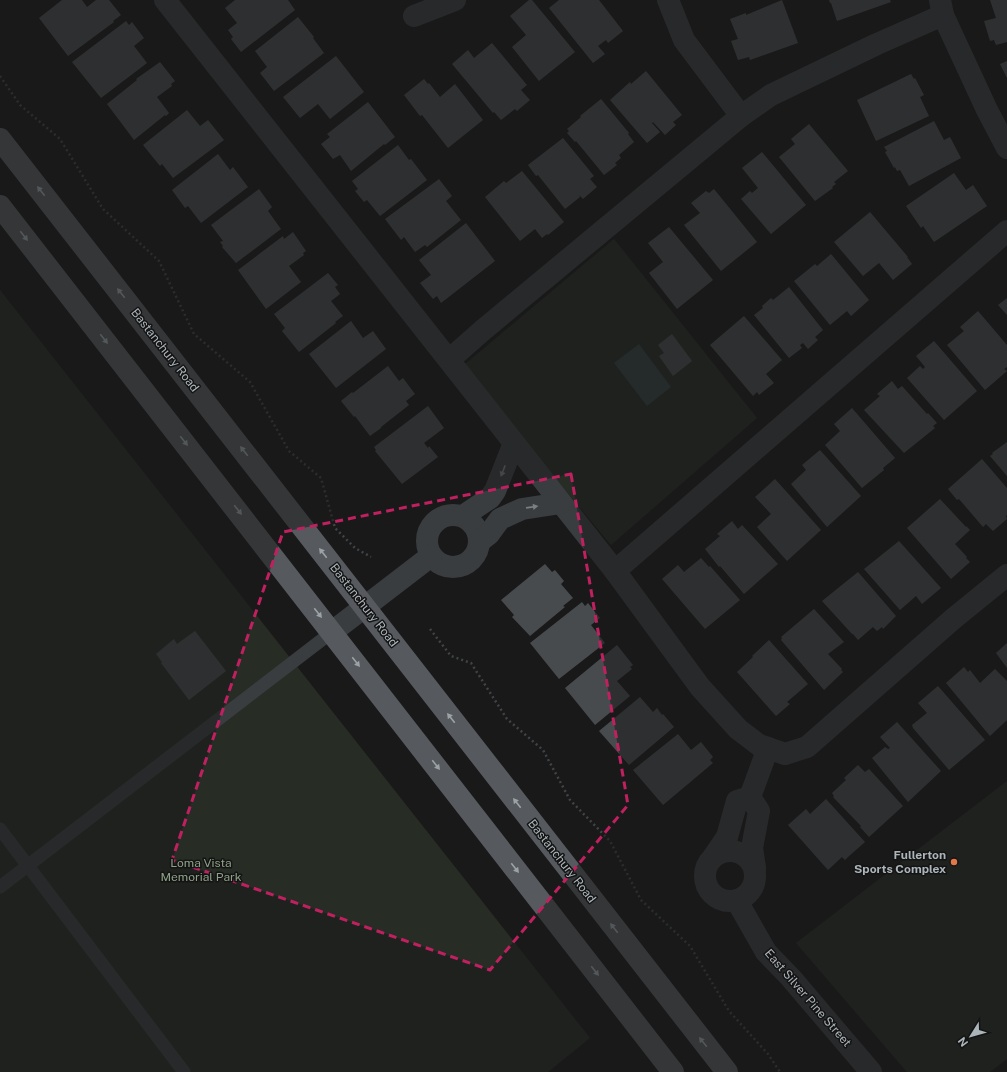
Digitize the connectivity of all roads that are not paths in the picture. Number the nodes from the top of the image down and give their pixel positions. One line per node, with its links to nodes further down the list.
1 (165, 0): 11 (street)
2 (455, 0): 5 (street)
3 (668, 0): 6 (street)
4 (942, 8): 6 (street); 8 (street)
5 (414, 16)
6 (741, 116): 11 (street)
7 (0, 138): 19 (main road, Bastanchury Road, one-way to 7)
8 (1007, 148)
9 (0, 206): 20 (main road, one-way to 20)
10 (1007, 230): 17 (street)
11 (449, 360): 12 (street)
12 (514, 443): 13 (street); 14 (street, one-way to 14)
13 (561, 503): 15 (street, one-way to 13); 17 (street)
14 (463, 516): 15 (street); 16 (street)
15 (480, 541): 16 (street)
16 (431, 556): 19 (street)
17 (615, 571): 21 (street)
18 (1007, 575): 21 (street)
19 (365, 606): 20 (street); 31 (main road, Bastanchury Road, one-way to 19)
20 (332, 632): 25 (lane); 30 (main road, one-way to 30)
21 (768, 748): 22 (street)
22 (750, 797): 24 (street); 26 (street)
23 (0, 829): 25 (lane)
24 (714, 856): 26 (street); 28 (street)
25 (28, 866): 27 (lane); 29 (lane)
26 (755, 868): 28 (street)
27 (0, 887)
28 (738, 901): 32 (street, East Silver Pine Street)
29 (184, 1072)
30 (673, 1072)
31 (727, 1072)
32 (871, 1072)

